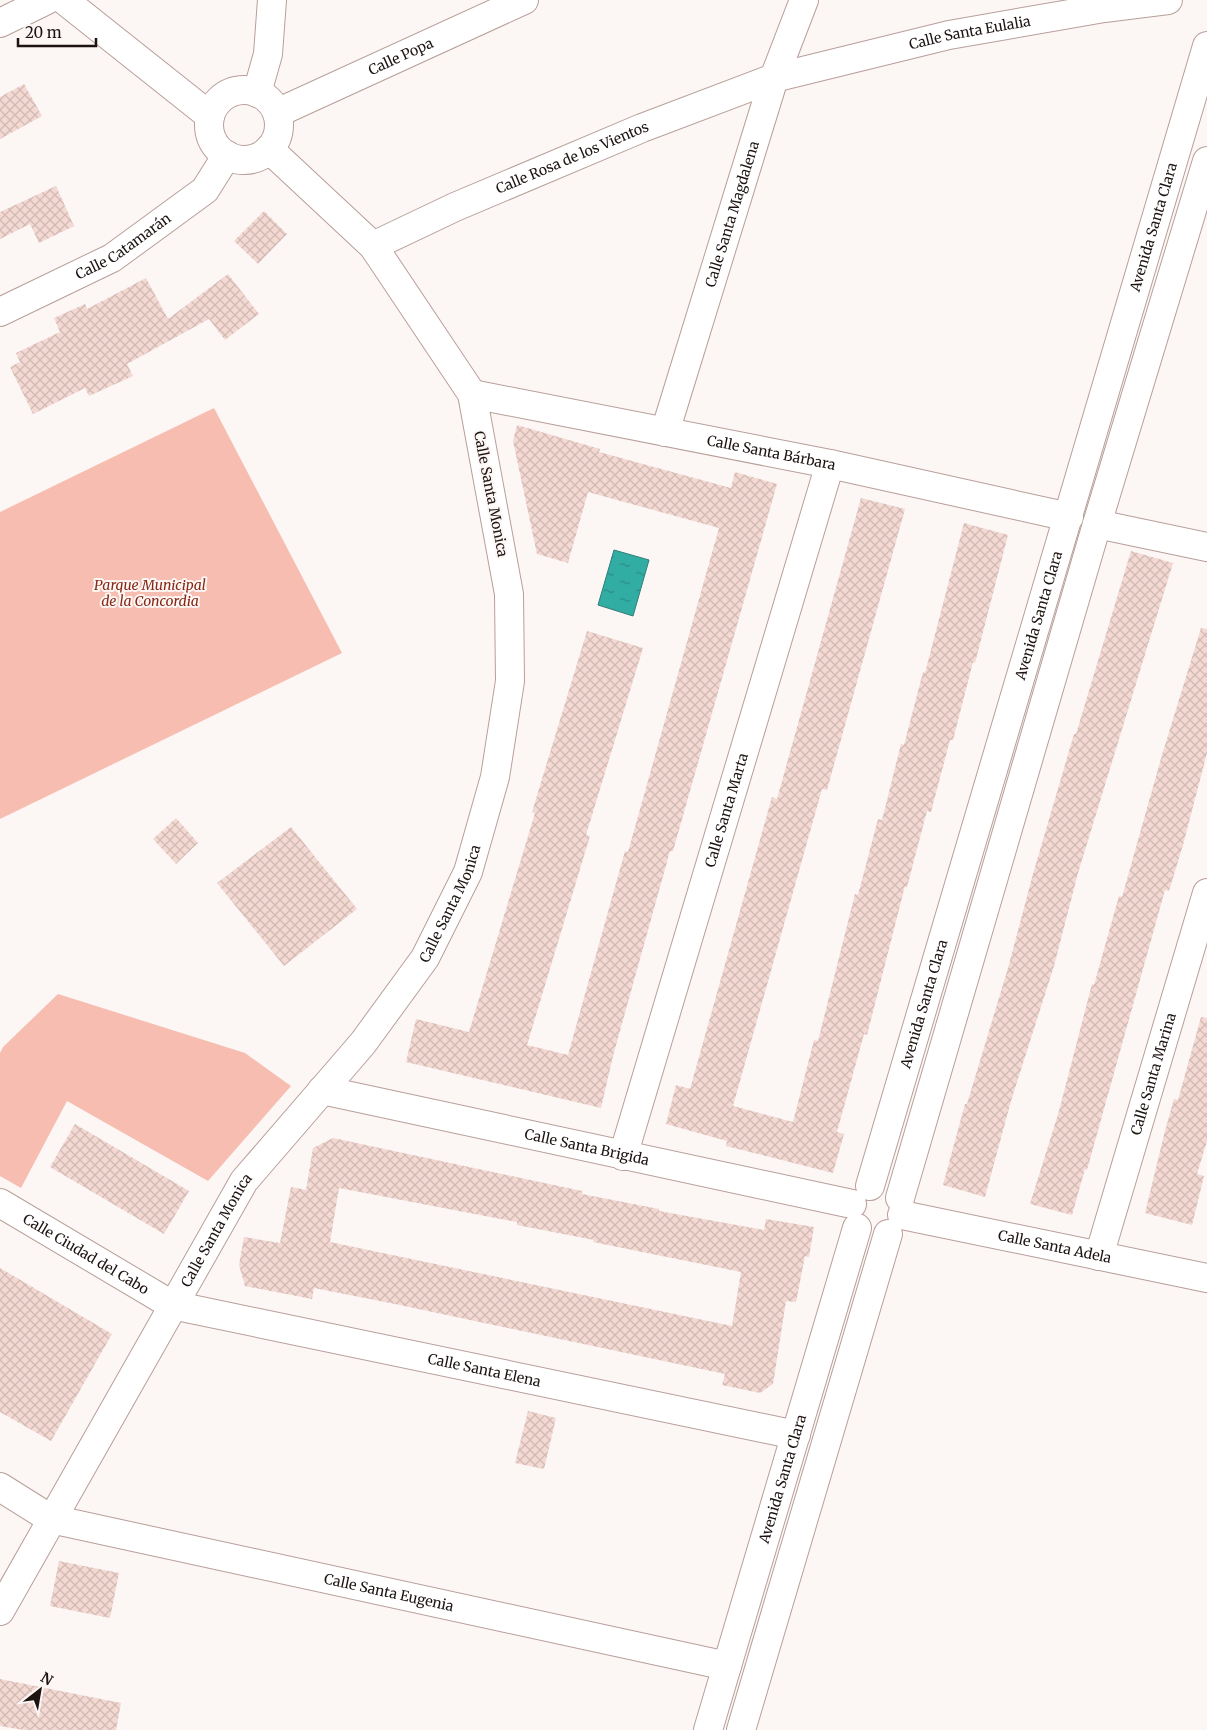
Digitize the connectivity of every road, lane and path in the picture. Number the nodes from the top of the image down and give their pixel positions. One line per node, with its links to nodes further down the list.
1 (47, 0): 7 (street)
2 (64, 0): 12 (street)
3 (272, 0): 10 (street)
4 (524, 0): 11 (street, Calle Popa)
5 (804, 0): 9 (street, Calle Santa Magdalena)
6 (1168, 0): 9 (street, Calle Santa Eulalia)
7 (0, 23)
8 (1207, 46): 21 (street, Avenida Santa Clara)
9 (774, 78): 16 (street, Calle Rosa de los Vientos); 19 (street, Calle Santa Magdalena)
10 (256, 93): 11 (street); 12 (street)
11 (277, 113): 13 (street)
12 (210, 116): 14 (street)
13 (269, 149): 14 (street); 16 (street, Calle Santa Monica)
14 (227, 155): 17 (street, Calle Catamarán)
15 (1207, 161): 22 (street, Avenida Santa Clara)
16 (373, 246): 18 (street, Calle Santa Monica)
17 (0, 312)
18 (472, 394): 19 (street, Calle Santa Bárbara); 25 (street, Calle Santa Monica)
19 (665, 432): 20 (street, Calle Santa Bárbara)
20 (830, 464): 21 (street, Calle Santa Bárbara); 26 (street, Calle Santa Marta)
21 (1069, 516): 28 (street, Avenida Santa Clara)
22 (1097, 524): 23 (street); 29 (street, Avenida Santa Clara)
23 (1207, 548)
24 (1207, 893): 30 (street, Calle Santa Marina)
25 (322, 1090): 26 (street, Calle Santa Brigida); 32 (street, Calle Santa Monica)
26 (623, 1156): 28 (street, Calle Santa Brigida)
27 (0, 1203): 32 (street, Calle Ciudad del Cabo)
28 (860, 1206): 29 (street); 29 (street); 33 (street, Avenida Santa Clara)
29 (897, 1216): 30 (street, Calle Santa Adela); 39 (street, Avenida Santa Clara)
30 (1099, 1256): 31 (street, Calle Santa Adela)
31 (1207, 1278)
32 (172, 1305): 33 (street, Calle Santa Elena); 35 (street, Calle Santa Monica)
33 (796, 1435): 37 (street, Avenida Santa Clara)
34 (0, 1487): 35 (street)
35 (50, 1519): 36 (street, Calle Santa Monica); 37 (street, Calle Santa Eugenia)
36 (0, 1611)
37 (727, 1666): 38 (street, Avenida Santa Clara)
38 (708, 1730)
39 (741, 1730)

